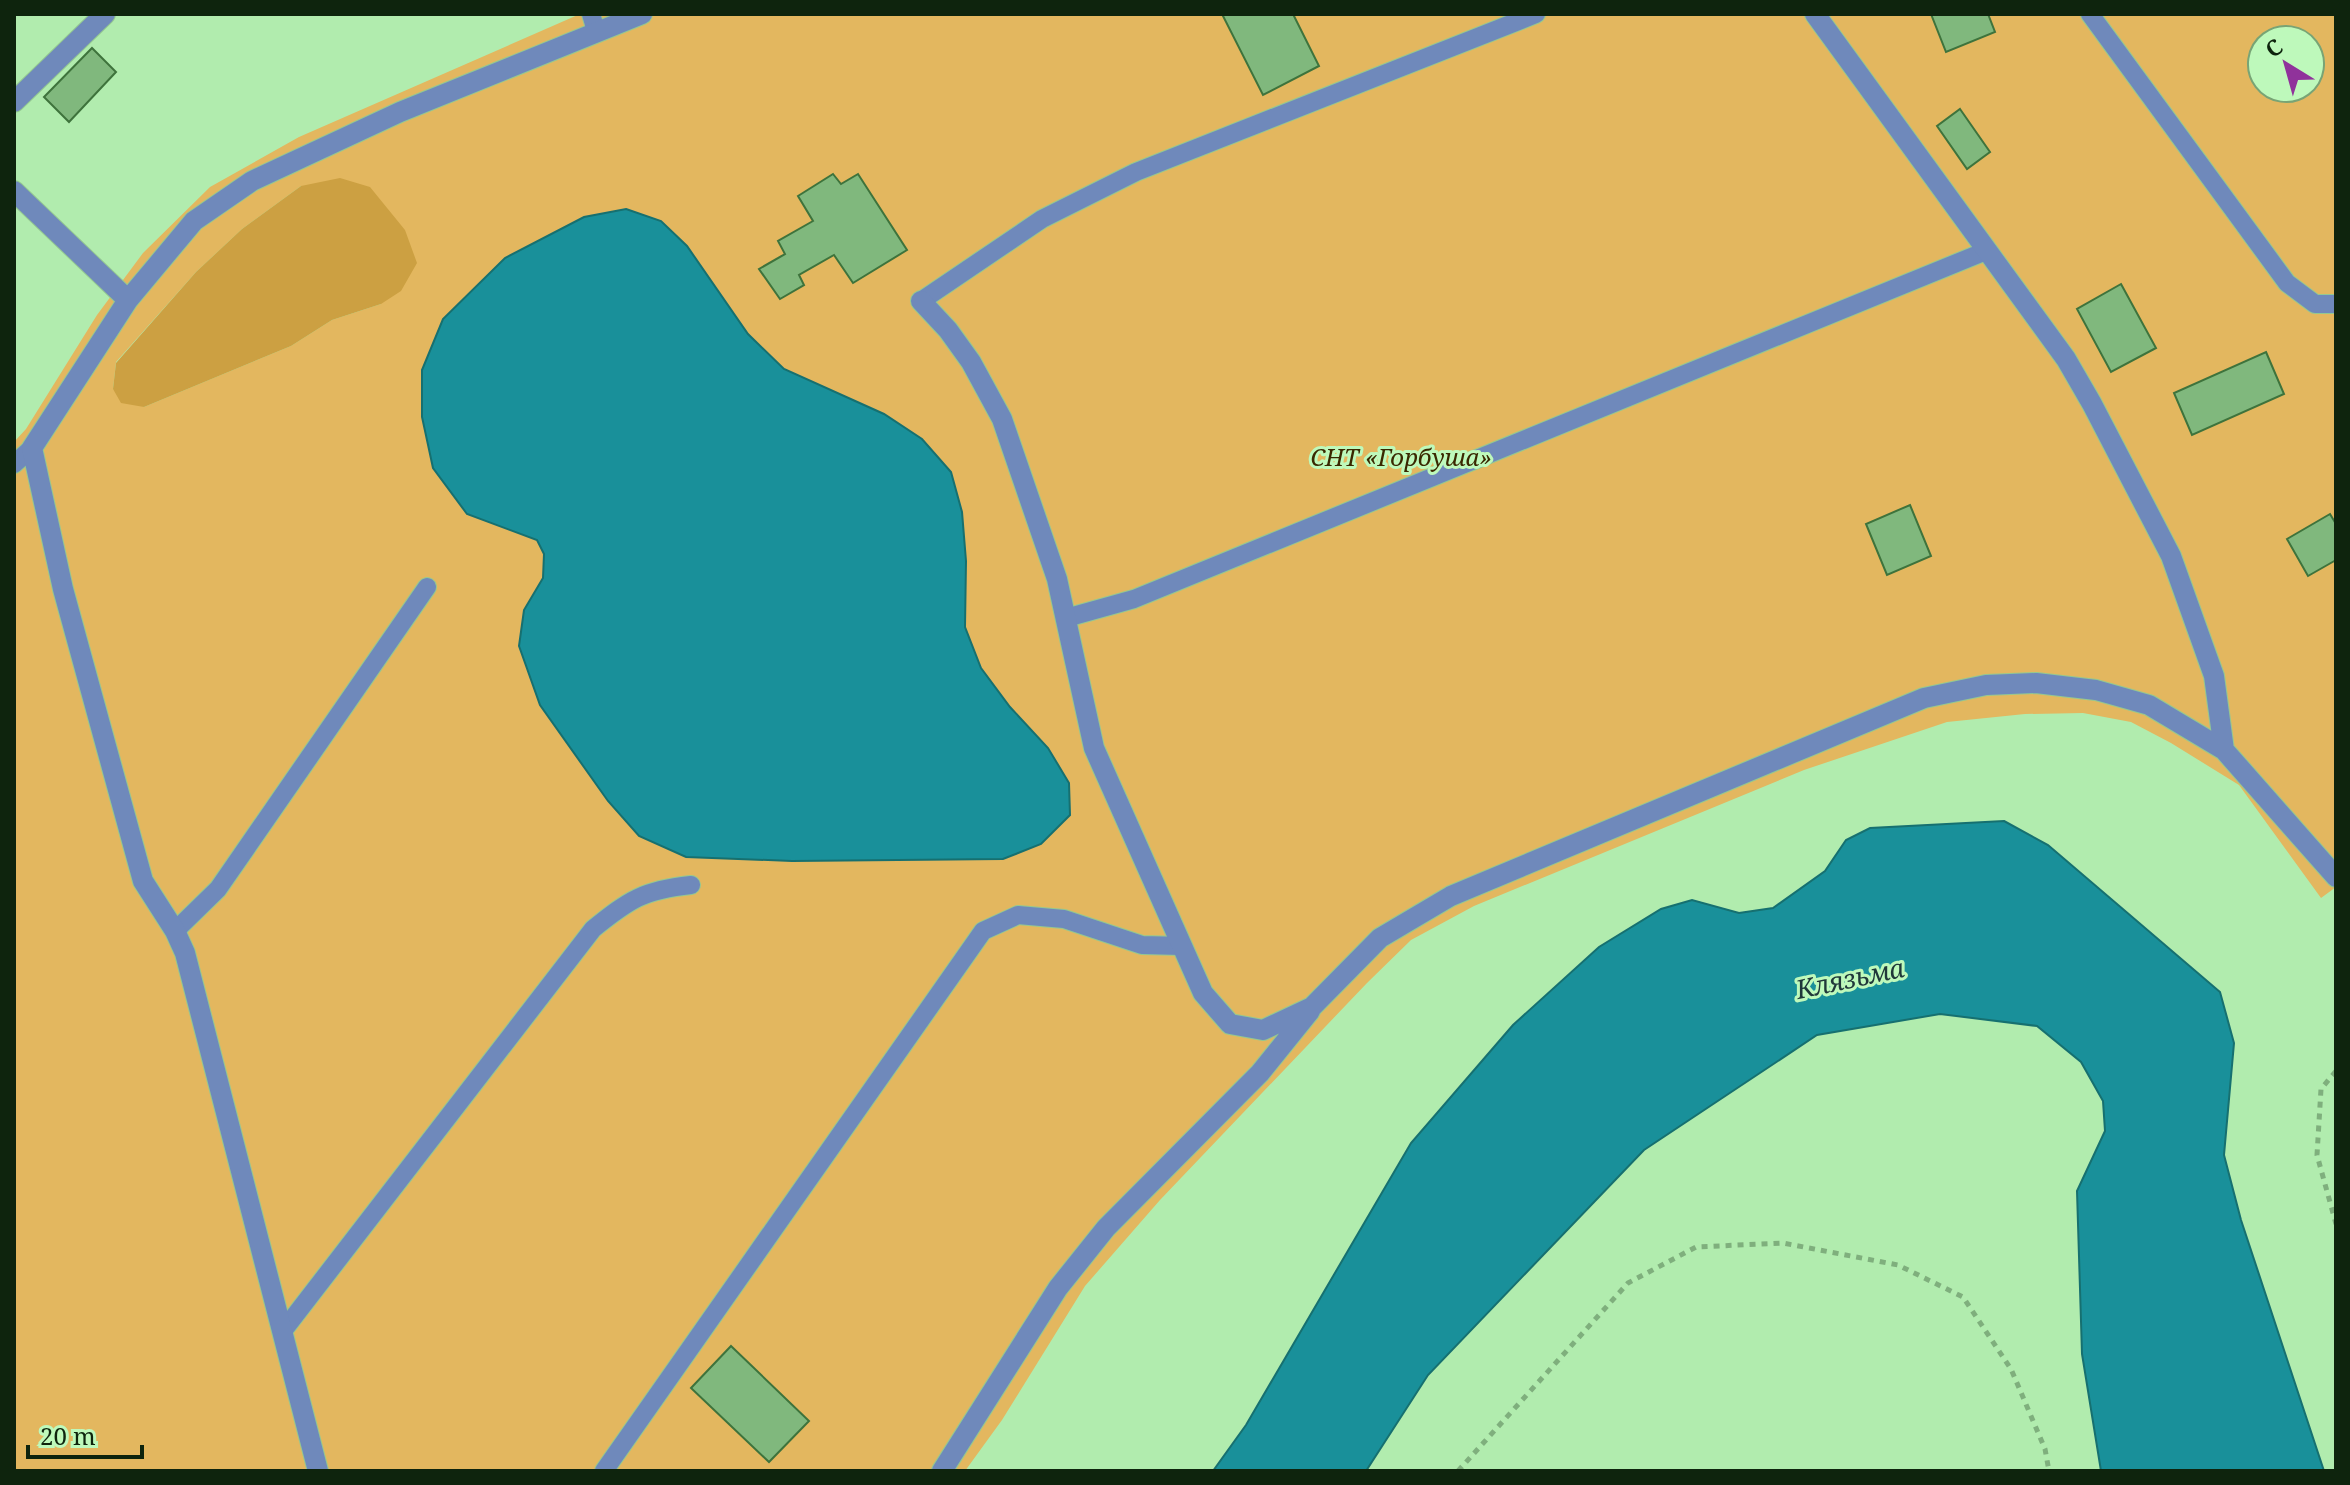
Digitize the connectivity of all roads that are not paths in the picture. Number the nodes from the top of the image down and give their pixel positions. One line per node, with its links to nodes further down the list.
1 (105, 14): 7 (street)
2 (642, 14): 6 (street)
3 (1536, 14): 11 (lane)
4 (1815, 14): 9 (street)
5 (2090, 14): 12 (lane)
6 (594, 22): 10 (street)
7 (14, 102)
8 (14, 191): 10 (street)
9 (1986, 251): 16 (lane); 17 (street)
10 (128, 300): 13 (street)
11 (921, 301): 16 (street)
12 (2336, 304)
13 (32, 448): 14 (lane); 20 (street)
14 (14, 464)
15 (427, 587): 20 (lane)
16 (1066, 618): 21 (street)
17 (2224, 750): 18 (street); 22 (street)
18 (2336, 877)
19 (691, 885): 23 (lane)
20 (175, 931): 23 (street)
21 (1182, 946): 22 (street); 25 (lane)
22 (1312, 1007): 26 (street)
23 (283, 1331): 24 (street)
24 (318, 1471)
25 (604, 1471)
26 (942, 1471)

